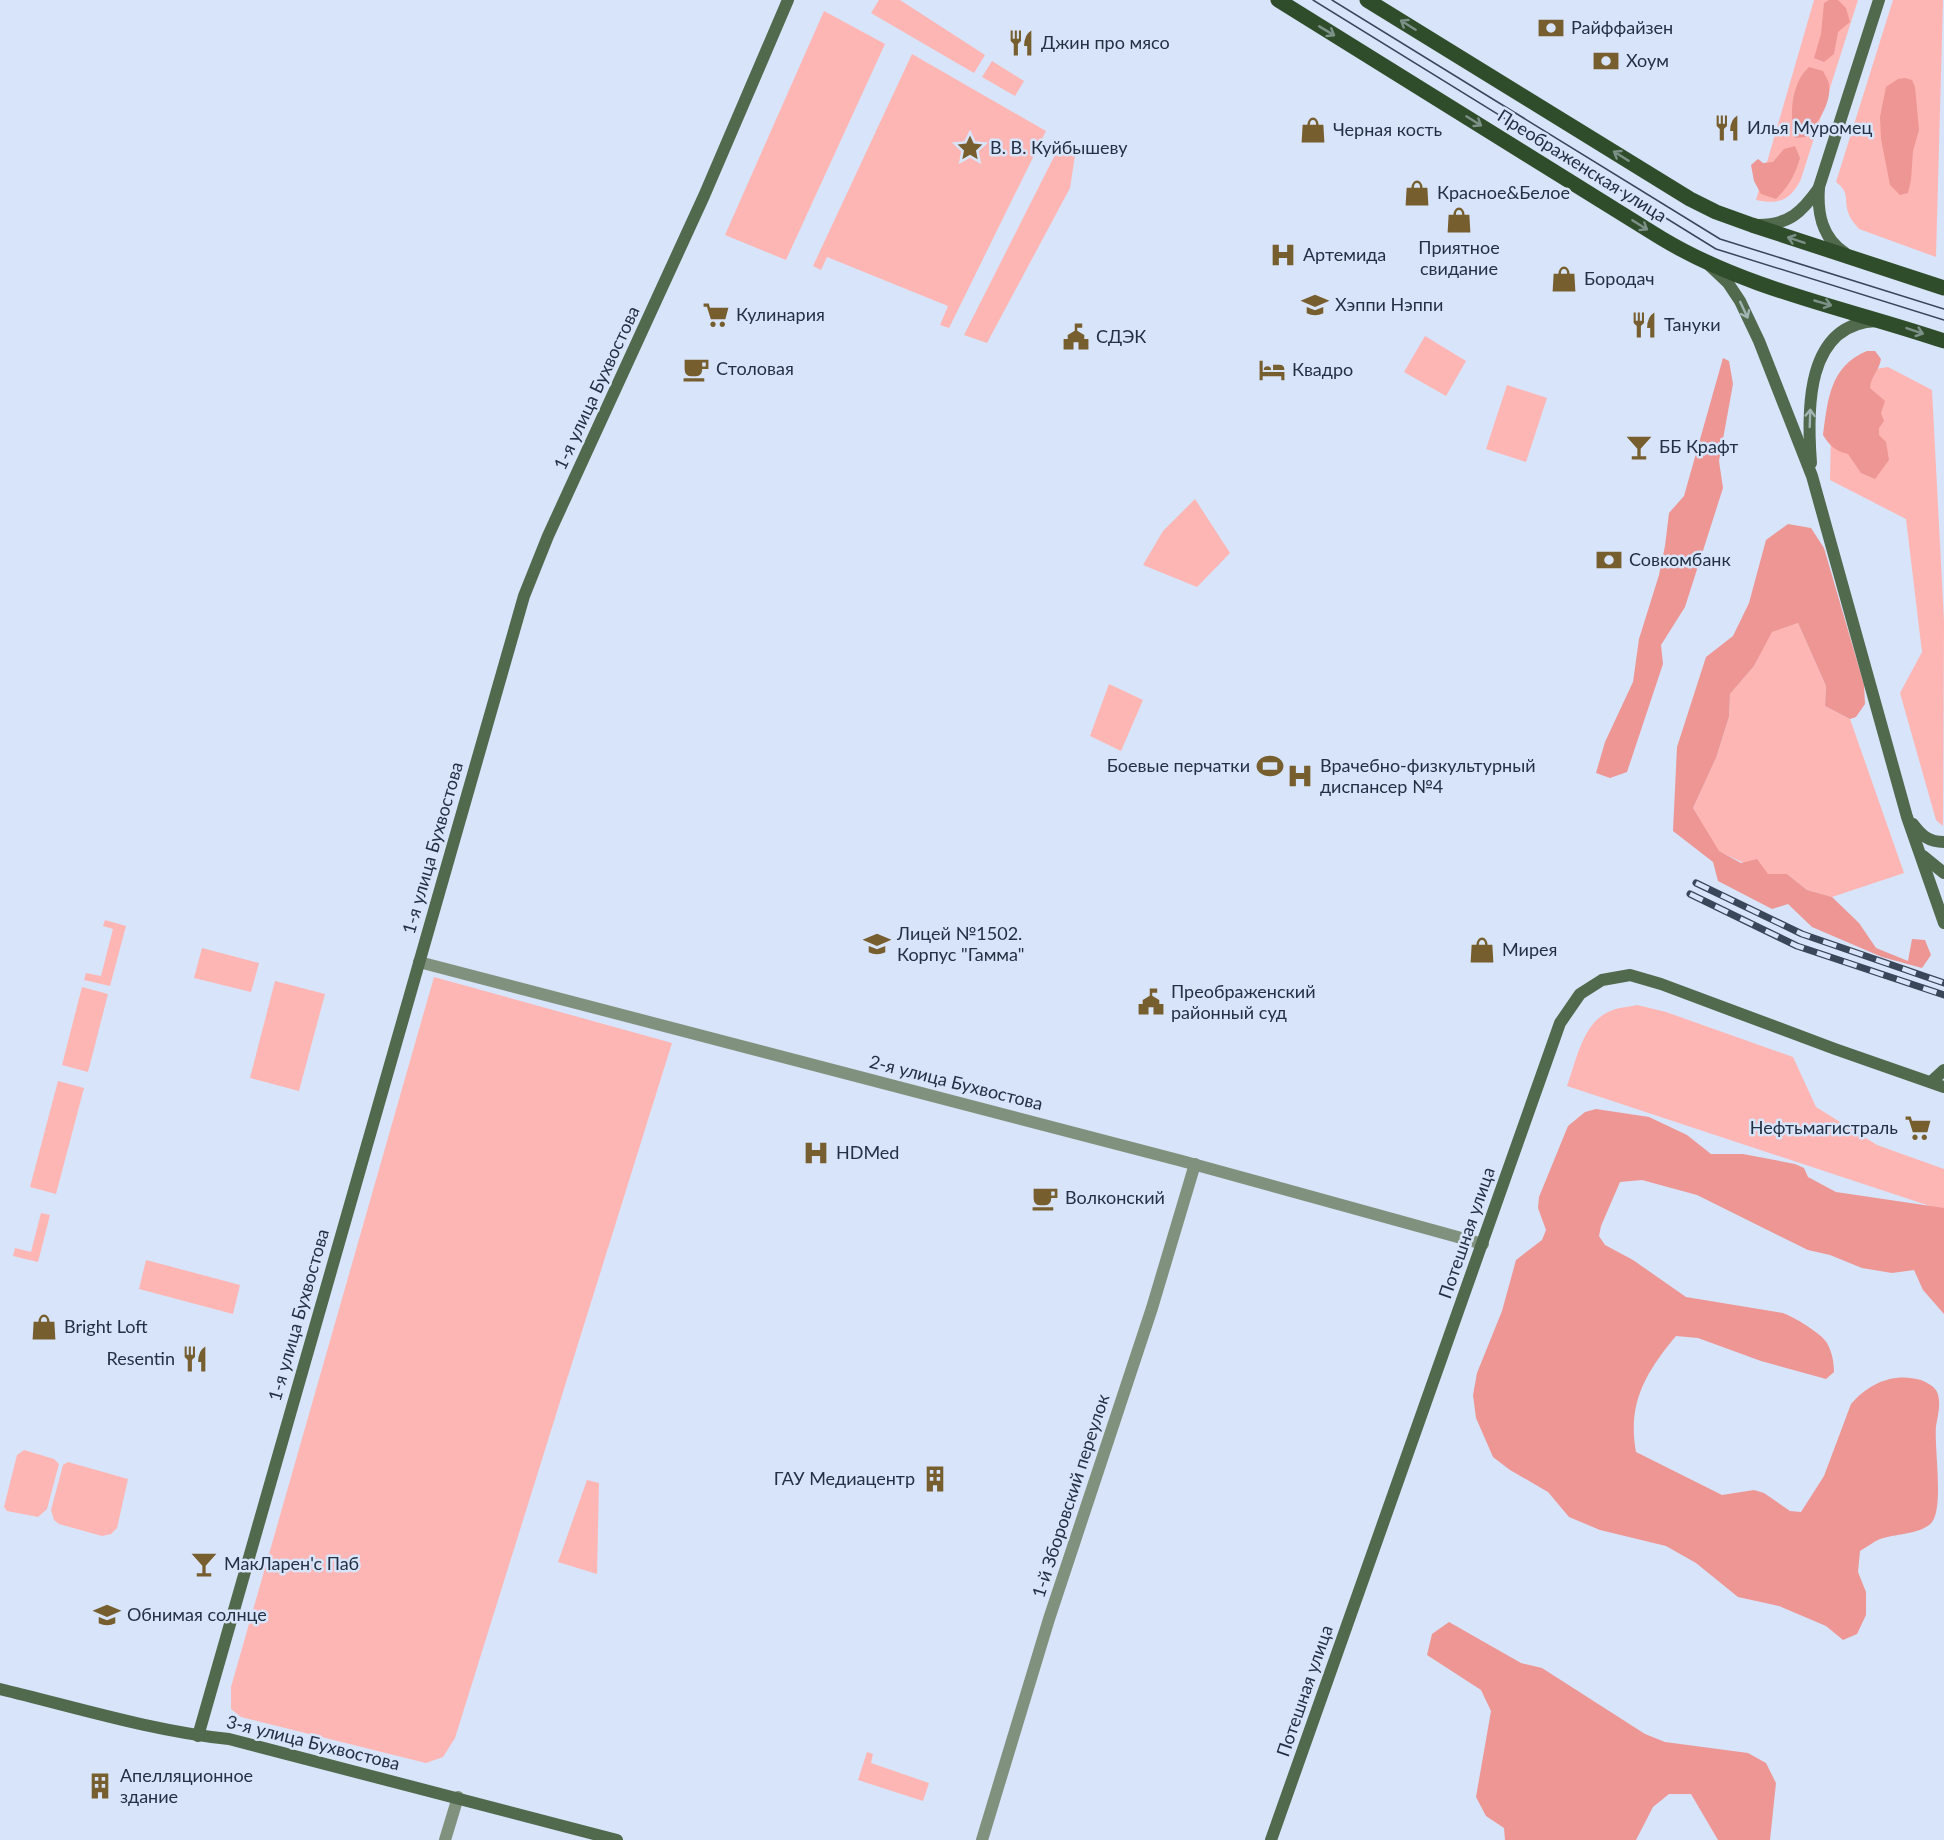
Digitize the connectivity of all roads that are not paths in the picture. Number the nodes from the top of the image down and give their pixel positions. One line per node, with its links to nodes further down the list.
1 (788, 0): 18 (street, 1-я улица Бухвостова)
2 (1278, 0): 8 (main road, Преображенская улица, one-way to 8)
3 (1367, 0): 6 (main road, Преображенская улица, one-way to 3)
4 (1880, 0): 5 (street)
5 (1819, 187): 6 (street); 7 (street)
6 (1752, 225): 7 (main road, Преображенская улица, one-way to 6)
7 (1851, 257): 9 (main road, Преображенская улица)
8 (1708, 264): 10 (main road, Преображенская улица, one-way to 10); 12 (street, one-way to 12)
9 (1944, 288)
10 (1886, 321): 11 (main road, Преображенская улица, one-way to 11); 12 (street, one-way to 10)
11 (1944, 341)
12 (1812, 476): 13 (street)
13 (1907, 816): 14 (street); 15 (street)
14 (1944, 842)
15 (1922, 856): 16 (street); 17 (street)
16 (1944, 873)
17 (1944, 923)
18 (419, 962): 23 (street, 2-я улица Бухвостова); 26 (street, 1-я улица Бухвостова)
19 (1944, 1070): 21 (street)
20 (1944, 1077): 21 (street)
21 (1931, 1082): 22 (street, Потешная улица); 24 (street, Потешная улица)
22 (1944, 1087)
23 (1195, 1164): 24 (street, 2-я улица Бухвостова); 30 (street, 1-й Зборовский переулок)
24 (1483, 1244): 31 (street, Потешная улица)
25 (0, 1689): 26 (street, 3-я улица Бухвостова)
26 (198, 1736): 27 (street, 3-я улица Бухвостова)
27 (458, 1797): 28 (street); 29 (street, 3-я улица Бухвостова)
28 (445, 1840)
29 (617, 1840)
30 (982, 1840)
31 (1271, 1840)

